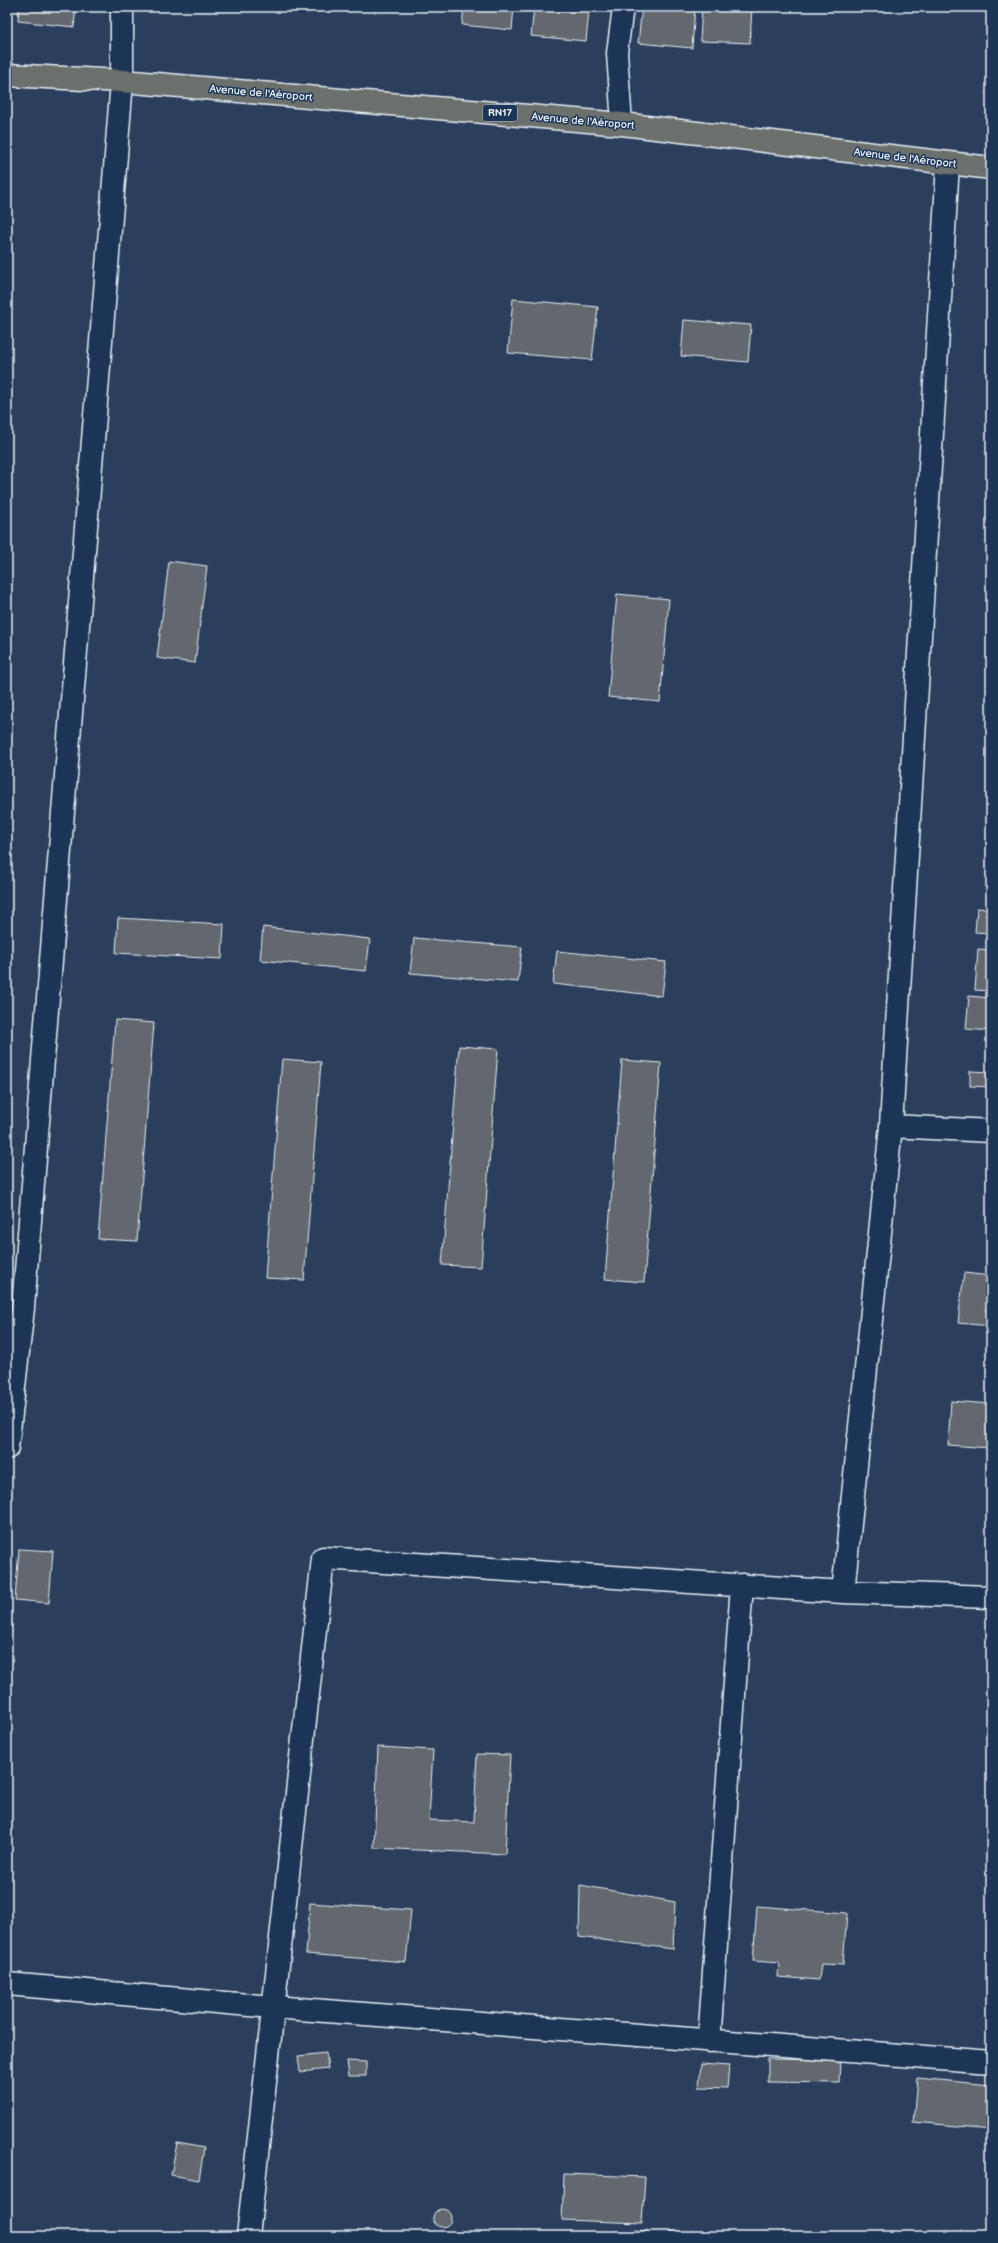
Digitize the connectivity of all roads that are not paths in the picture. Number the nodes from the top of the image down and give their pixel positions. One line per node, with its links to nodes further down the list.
1 (122, 7): 4 (street)
2 (623, 7): 5 (lane)
3 (7, 75): 4 (main road, Avenue de l'Aéroport / RN17)
4 (122, 81): 5 (main road, Avenue de l'Aéroport / RN17); 10 (street)
5 (622, 124): 6 (main road, Avenue de l'Aéroport / RN17)
6 (948, 163): 7 (main road, Avenue de l'Aéroport / RN17); 8 (street)
7 (991, 168)
8 (892, 1126): 9 (street); 13 (street)
9 (991, 1131)
10 (15, 1308): 11 (street)
11 (7, 1448)
12 (742, 1585): 13 (street); 16 (street); 17 (street)
13 (843, 1592): 14 (street)
14 (991, 1597)
15 (7, 1984): 16 (street)
16 (273, 2007): 17 (street); 19 (street)
17 (709, 2041): 18 (street)
18 (991, 2062)
19 (248, 2236)

